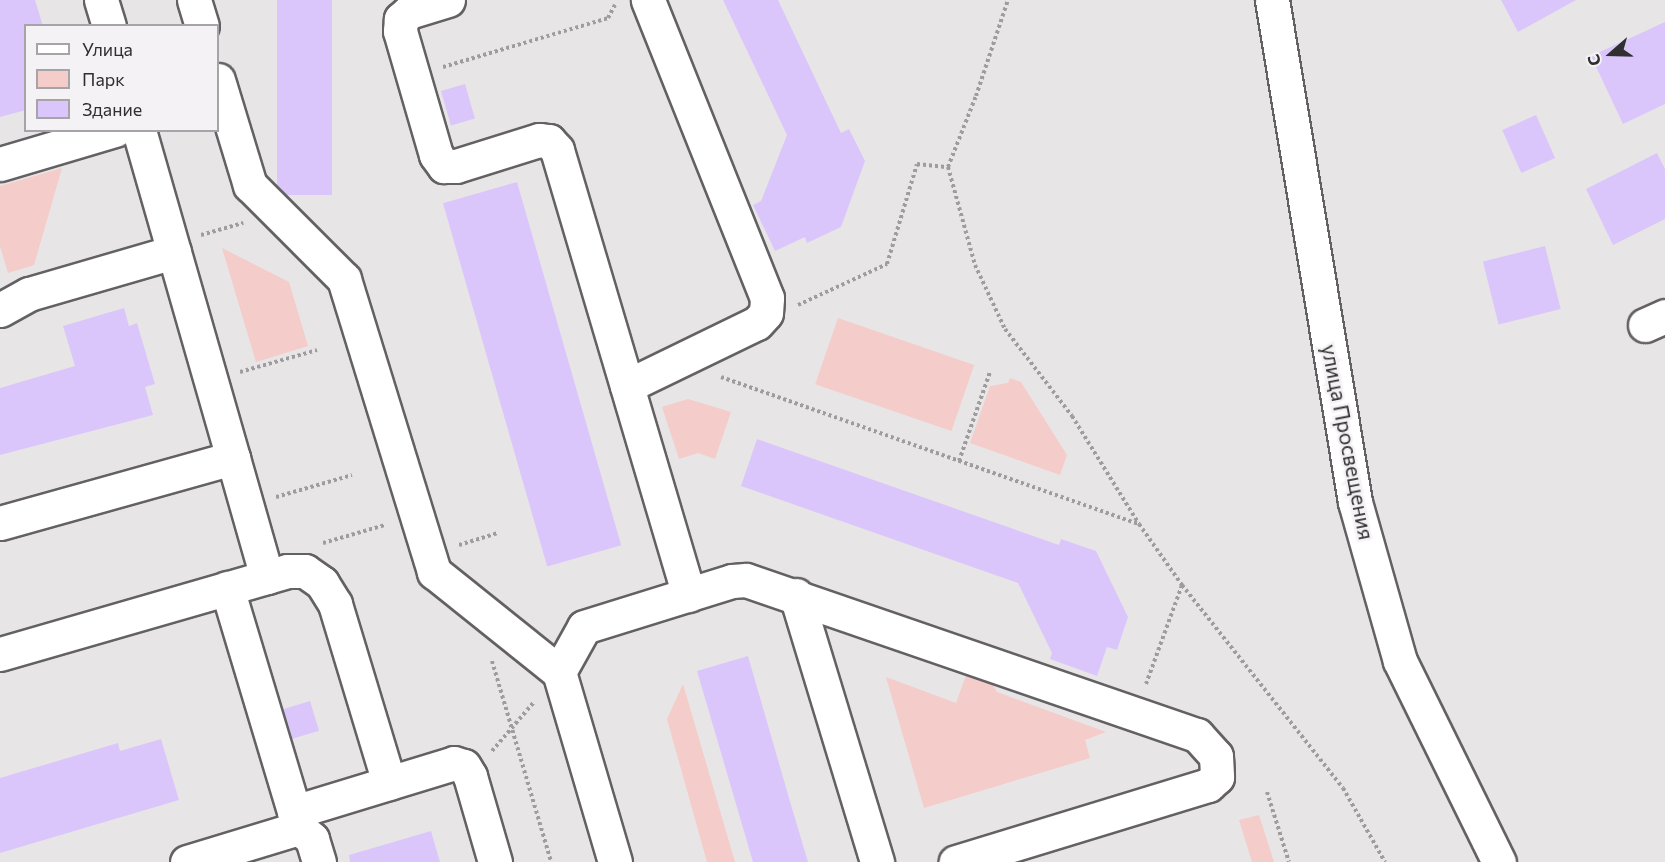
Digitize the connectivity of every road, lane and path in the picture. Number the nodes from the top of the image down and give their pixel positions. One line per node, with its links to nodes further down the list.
1 (101, 0): 8 (street)
2 (194, 0): 9 (street)
3 (448, 0): 10 (street)
4 (618, 0): 10 (path)
5 (648, 0): 24 (street)
6 (1008, 0): 15 (path)
7 (1272, 0): 56 (street, улица Просвещения)
8 (107, 24)
9 (201, 24)
10 (413, 76): 24 (street)
11 (219, 83): 16 (street)
12 (108, 132): 14 (street)
13 (140, 132): 17 (street)
14 (0, 164)
15 (948, 167): 18 (path); 31 (path)
16 (278, 213): 17 (path); 29 (street)
17 (172, 248): 19 (street); 23 (street)
18 (792, 308)
19 (0, 310)
20 (317, 350): 23 (path)
21 (990, 372): 26 (path)
22 (717, 376): 26 (path)
23 (211, 380): 25 (street)
24 (627, 386): 36 (street)
25 (233, 458): 28 (street); 30 (street)
26 (959, 461): 31 (path)
27 (352, 475): 28 (path)
28 (246, 505): 33 (street)
29 (415, 516): 32 (path); 38 (street)
30 (0, 523)
31 (1139, 524): 34 (path)
32 (305, 572): 33 (street); 44 (street)
33 (267, 577): 35 (street)
34 (1182, 585): 41 (path); 55 (path)
35 (227, 588): 39 (street); 46 (street)
36 (688, 594): 37 (street); 40 (street)
37 (796, 595): 52 (street); 53 (street)
38 (477, 609): 40 (street); 42 (path)
39 (0, 654)
40 (559, 672): 42 (path); 51 (street)
41 (1146, 686)
42 (512, 728): 43 (path); 50 (path)
43 (470, 776): 44 (street); 49 (street)
44 (389, 783): 46 (street)
45 (1267, 792): 54 (path)
46 (296, 820): 47 (street); 48 (street)
47 (187, 862)
48 (319, 862)
49 (495, 862)
50 (551, 862)
51 (615, 862)
52 (877, 862)
53 (956, 862)
54 (1289, 862)
55 (1385, 862)
56 (1499, 862)

